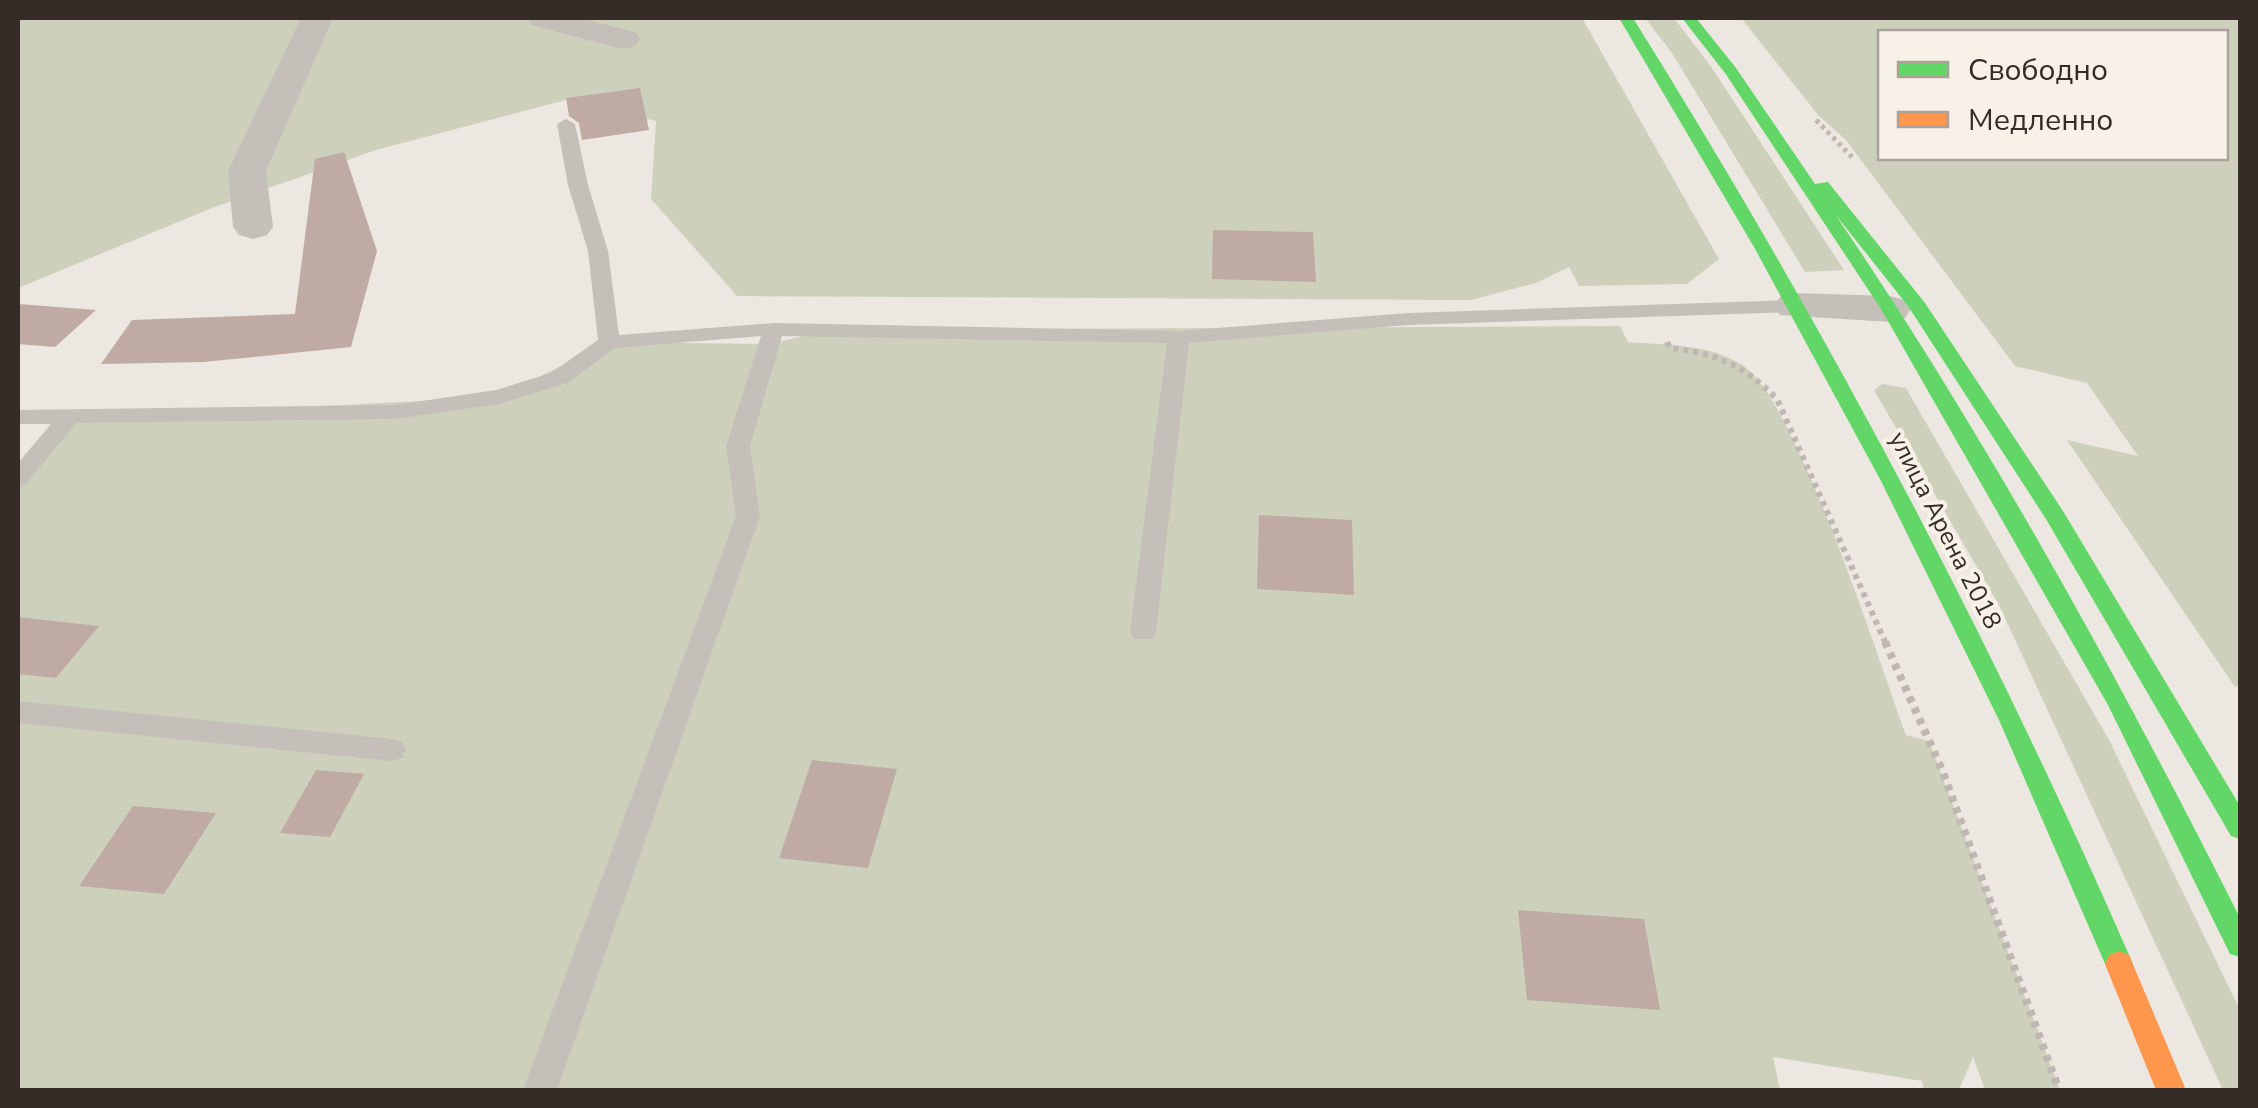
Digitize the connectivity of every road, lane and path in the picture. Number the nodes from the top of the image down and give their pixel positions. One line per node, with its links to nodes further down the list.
1 (317, 18): 8 (street)
2 (543, 18): 5 (street)
3 (1626, 18): 9 (main road, улица Арена 2018)
4 (1696, 23): 6 (main road)
5 (623, 38)
6 (1731, 71): 10 (main road); 21 (main road)
7 (566, 124): 13 (lane)
8 (252, 227)
9 (1795, 306): 10 (street); 12 (lane); 25 (main road, улица Арена 2018)
10 (1890, 309): 22 (main road)
11 (774, 329): 12 (lane); 13 (lane); 23 (lane)
12 (1179, 338): 18 (lane)
13 (609, 342): 16 (lane)
14 (1670, 348): 24 (path)
15 (18, 416): 16 (lane)
16 (67, 419): 17 (lane)
17 (18, 478)
18 (1143, 632)
19 (18, 712): 20 (lane)
20 (392, 750)
21 (2240, 828)
22 (2240, 945)
23 (540, 1090)
24 (2060, 1090)
25 (2170, 1090)

